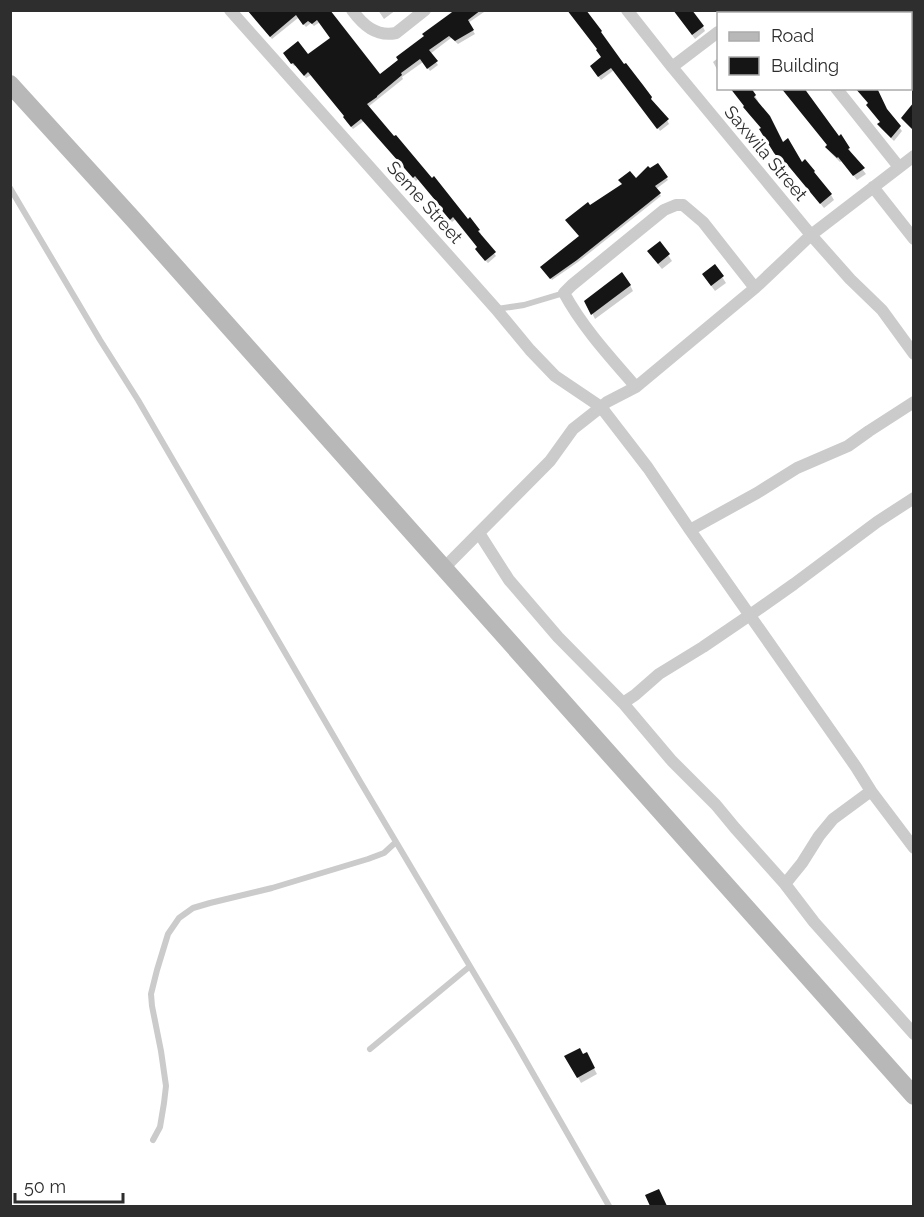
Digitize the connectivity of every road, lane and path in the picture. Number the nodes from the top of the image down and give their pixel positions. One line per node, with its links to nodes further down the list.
1 (230, 10): 17 (street, Seme Street)
2 (351, 10): 3 (street)
3 (425, 10)
4 (627, 10): 6 (street, Saxwila Street)
5 (717, 33): 6 (street)
6 (672, 67): 13 (street, Saxwila Street)
7 (10, 84): 25 (main road)
8 (838, 90): 10 (street)
9 (914, 156): 10 (street)
10 (899, 167): 11 (street)
11 (873, 187): 13 (street); 14 (street)
12 (10, 188): 29 (lane)
13 (811, 235): 15 (street); 18 (street, Saxwila Street)
14 (914, 239)
15 (756, 288): 16 (street); 19 (street)
16 (564, 293): 17 (lane); 19 (street)
17 (496, 309): 21 (street, Seme Street)
18 (914, 354)
19 (636, 387): 21 (street)
20 (914, 402): 23 (street)
21 (601, 407): 23 (street, Seme Street); 24 (street)
22 (914, 498): 26 (street)
23 (690, 530): 26 (street, Seme Street)
24 (479, 533): 25 (street); 27 (street)
25 (443, 569): 35 (main road)
26 (750, 615): 27 (street); 28 (street, Seme Street)
27 (623, 703): 31 (street)
28 (871, 791): 30 (street, Seme Street); 31 (street)
29 (396, 842): 32 (lane); 36 (lane)
30 (914, 848)
31 (785, 884): 33 (street)
32 (469, 967): 34 (lane); 37 (lane)
33 (914, 1034)
34 (370, 1049)
35 (914, 1096)
36 (153, 1140)
37 (609, 1206)

